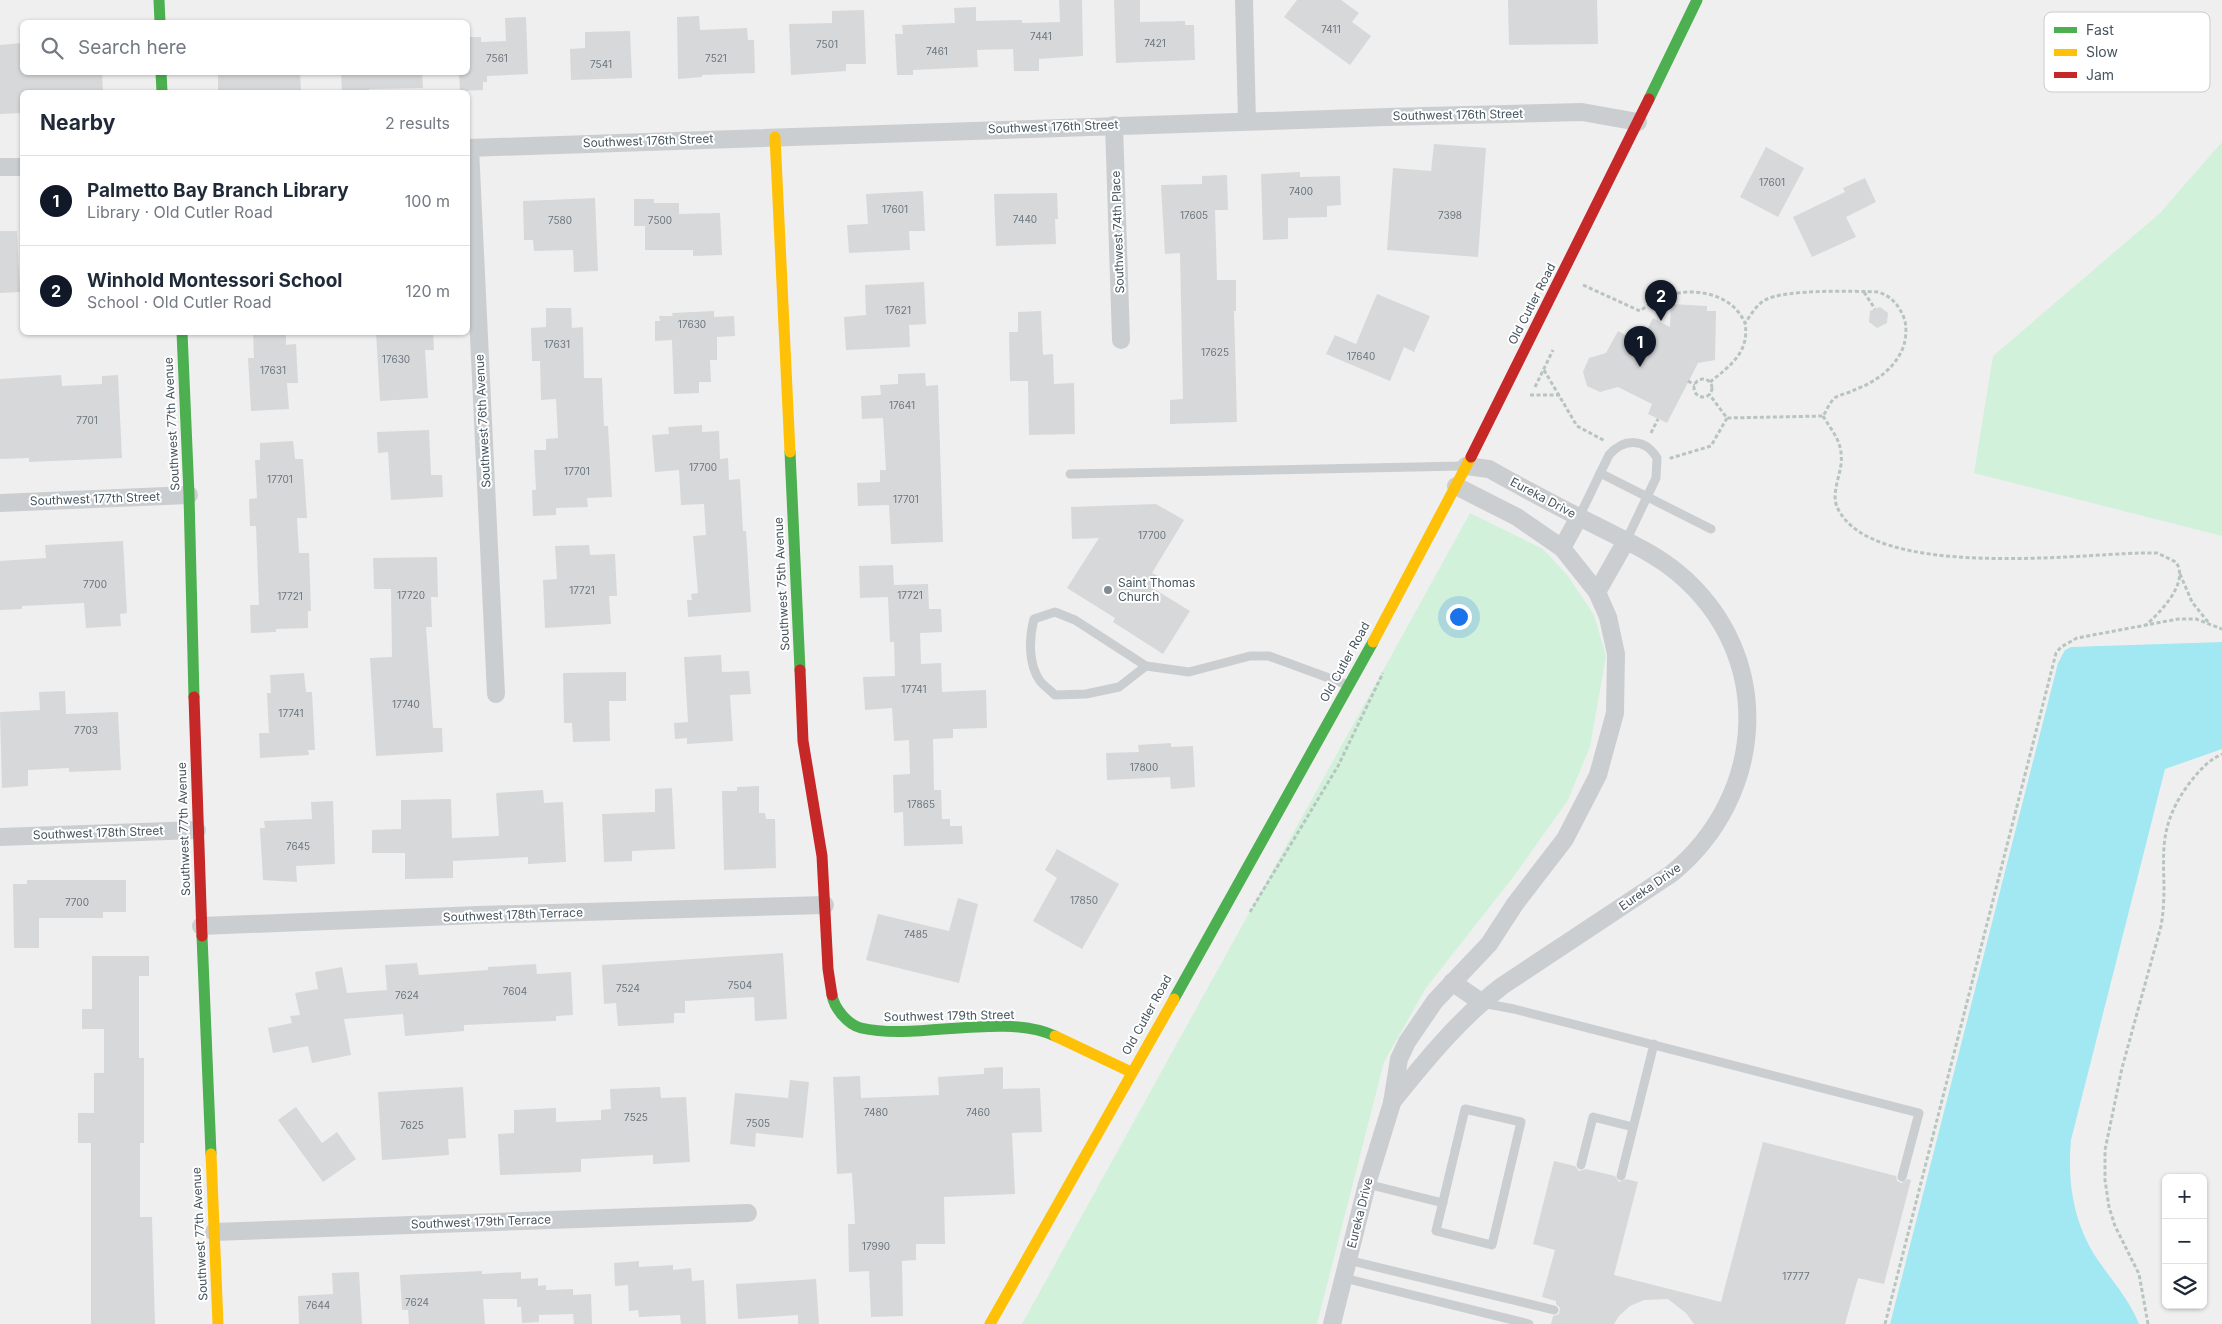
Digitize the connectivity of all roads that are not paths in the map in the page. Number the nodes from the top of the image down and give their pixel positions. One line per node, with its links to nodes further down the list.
1 (159, 0): 4 (street)
2 (1244, 0): 7 (street)
3 (1697, 0): 8 (street, Old Cutler Road)
4 (160, 20)
5 (161, 75): 6 (street)
6 (162, 90)
7 (1247, 121): 8 (street, Southwest 176th Street); 9 (street, Southwest 176th Street)
8 (1638, 122): 17 (street, Old Cutler Road)
9 (1114, 125): 10 (street, Southwest 176th Street); 16 (street, Southwest 74th Place)
10 (774, 137): 11 (street, Southwest 176th Street); 34 (street, Southwest 75th Avenue)
11 (470, 148)
12 (20, 166): 13 (street)
13 (0, 168)
14 (470, 168): 31 (street, Southwest 76th Avenue)
15 (182, 335): 21 (street, Southwest 77th Avenue)
16 (1121, 340)
17 (1466, 466): 19 (lane); 20 (street, Old Cutler Road); 24 (street, Eureka Drive)
18 (1600, 473): 22 (lane); 22 (lane); 24 (lane)
19 (1070, 474)
20 (1456, 486): 27 (street, Eureka Drive); 30 (street, Old Cutler Road)
21 (189, 495): 23 (street, Southwest 177th Street); 32 (street, Southwest 77th Avenue)
22 (1647, 498): 25 (lane); 26 (lane)
23 (0, 503)
24 (1578, 517): 26 (street, Eureka Drive); 27 (street)
25 (1711, 529)
26 (1626, 541): 28 (street); 37 (street, Eureka Drive)
27 (1562, 548): 28 (street, Eureka Drive)
28 (1598, 592): 36 (street, Eureka Drive)
29 (1146, 666): 29 (lane); 30 (lane)
30 (1348, 685): 40 (street, Old Cutler Road)
31 (496, 694)
32 (197, 830): 33 (street, Southwest 178th Street); 35 (street, Southwest 77th Avenue)
33 (0, 837)
34 (825, 905): 35 (street, Southwest 178th Terrace); 38 (street, Southwest 75th Avenue)
35 (201, 926): 49 (street, Southwest 77th Avenue)
36 (1452, 982): 37 (street); 41 (street, Eureka Drive)
37 (1480, 1002): 39 (lane); 41 (street, Eureka Drive)
38 (850, 1023): 40 (street, Southwest 179th Street)
39 (1654, 1044): 42 (lane); 45 (lane)
40 (1131, 1072): 54 (street, Old Cutler Road)
41 (1392, 1103): 46 (street, Eureka Drive)
42 (1633, 1127): 43 (lane); 44 (lane)
43 (1581, 1165)
44 (1621, 1176)
45 (1902, 1177)
46 (1367, 1184): 47 (lane); 50 (street, Eureka Drive)
47 (1443, 1202): 47 (lane)
48 (748, 1213): 49 (street, Southwest 179th Terrace)
49 (214, 1232): 53 (street, Southwest 77th Avenue)
50 (1348, 1260): 51 (street, Eureka Drive); 52 (lane)
51 (1344, 1278): 55 (street, Eureka Drive); 56 (lane)
52 (1554, 1310)
53 (218, 1324)
54 (990, 1324)
55 (1332, 1324)
56 (1529, 1324)

